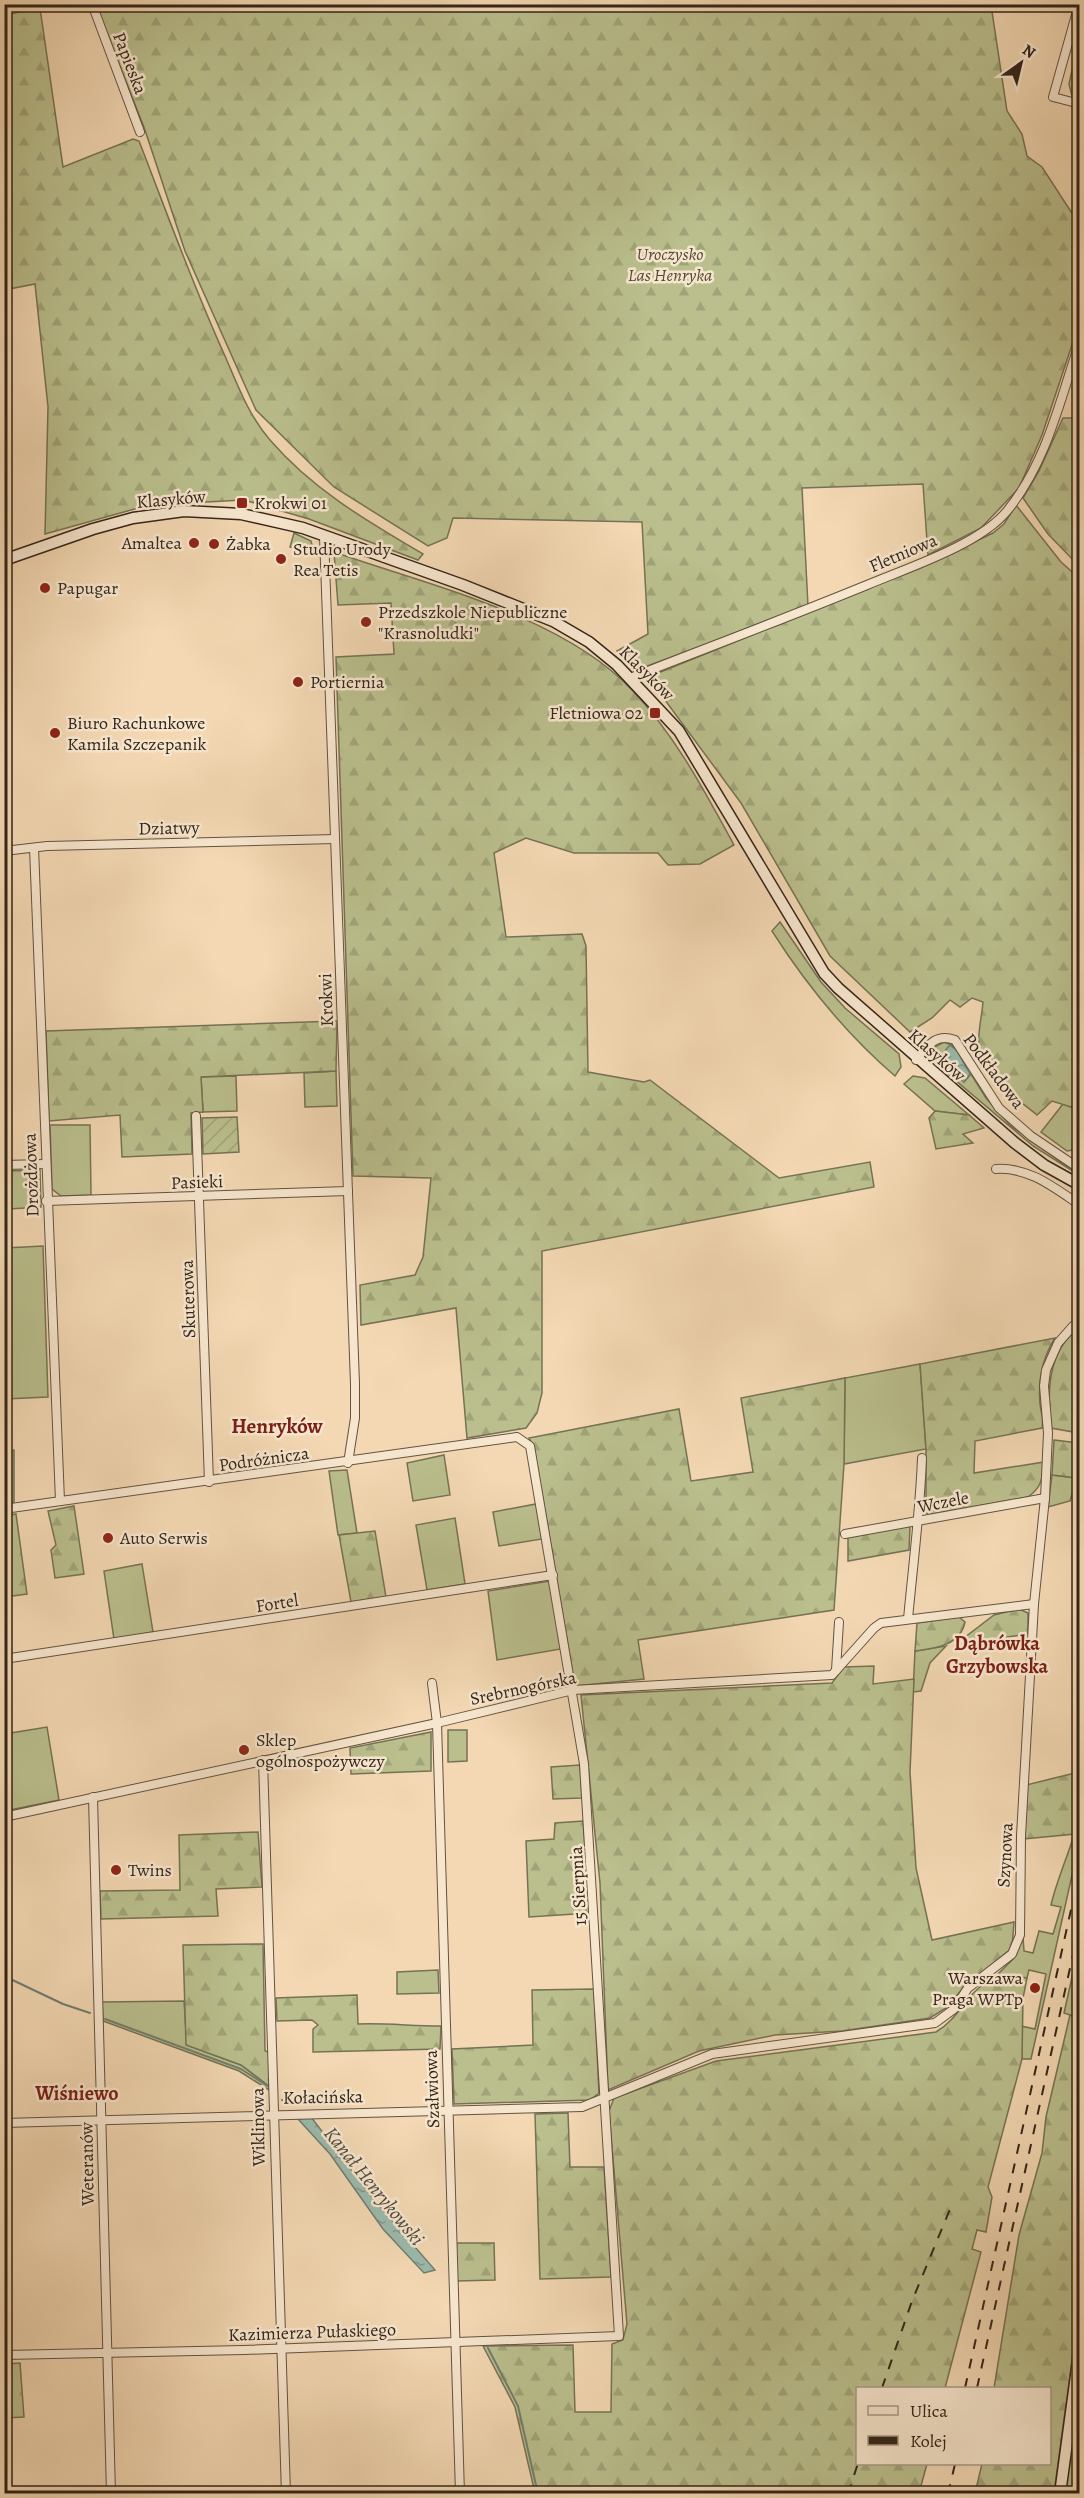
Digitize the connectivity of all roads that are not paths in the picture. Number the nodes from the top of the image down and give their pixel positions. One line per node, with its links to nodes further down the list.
1 (92, 4): 4 (street, Papieska)
2 (1079, 4): 3 (street)
3 (1080, 104)
4 (140, 132)
5 (1080, 341): 8 (street, Fletniowa)
6 (324, 536): 7 (street, Klasyków); 8 (street, Klasyków); 9 (street, Krokwi)
7 (4, 560)
8 (630, 678): 12 (street, Klasyków)
9 (335, 839): 10 (street, Dziatwy); 19 (street, Krokwi)
10 (34, 848): 11 (street, Dziatwy); 14 (street, Drożdżowa)
11 (4, 851)
12 (916, 1059): 16 (street, Podkładowa); 18 (street, Klasyków)
13 (196, 1116): 20 (street, Skuterowa)
14 (45, 1164): 15 (street); 21 (street, Drożdżowa)
15 (4, 1165)
16 (1080, 1169)
17 (996, 1170): 22 (street)
18 (1080, 1185)
19 (348, 1191): 20 (street, Pasieki); 26 (street, Krokwi)
20 (199, 1197): 21 (street, Pasieki); 27 (street, Skuterowa)
21 (46, 1201): 29 (street, Drożdżowa)
22 (1080, 1205)
23 (1080, 1323): 28 (street, Szynowa)
24 (525, 1441): 26 (street, Podróżnicza); 33 (street, 15 Sierpnia)
25 (922, 1458): 31 (street)
26 (348, 1463): 27 (street, Podróżnicza)
27 (209, 1482): 29 (street, Podróżnicza)
28 (1046, 1498): 31 (street, Wczele); 34 (street, Szynowa)
29 (60, 1501): 30 (street, Podróżnicza)
30 (4, 1509)
31 (919, 1521): 32 (street, Wczele); 35 (street)
32 (845, 1534)
33 (553, 1575): 37 (street, Fortel); 40 (street, 15 Sierpnia)
34 (1035, 1604): 35 (street); 45 (street, Szynowa)
35 (908, 1618): 38 (street)
36 (839, 1622): 38 (street)
37 (4, 1659)
38 (836, 1670): 40 (street, Srebrnogórska)
39 (432, 1683): 41 (street, Szałwiowa)
40 (573, 1690): 41 (street, Srebrnogórska); 45 (street, 15 Sierpnia)
41 (437, 1723): 42 (street, Srebrnogórska); 46 (street, Szałwiowa)
42 (263, 1760): 43 (street, Srebrnogórska); 47 (street, Wiklinowa)
43 (93, 1797): 44 (street, Srebrnogórska); 48 (street, Weteranów)
44 (4, 1817)
45 (604, 2098): 46 (street, Kołacińska); 50 (street, 15 Sierpnia)
46 (448, 2110): 47 (street, Kołacińska); 51 (street, Szałwiowa)
47 (273, 2113): 48 (street, Kołacińska); 53 (street, Wiklinowa)
48 (100, 2119): 49 (street, Kołacińska); 54 (street, Weteranów)
49 (4, 2123)
50 (620, 2336): 51 (street, Kazimierza Pułaskiego)
51 (456, 2341): 53 (street, Kazimierza Pułaskiego); 58 (street, Szałwiowa)
52 (1080, 2346): 59 (street)
53 (280, 2348): 54 (street, Kazimierza Pułaskiego); 57 (street, Wiklinowa)
54 (106, 2353): 55 (street, Kazimierza Pułaskiego); 56 (street, Weteranów)
55 (4, 2355)
56 (111, 2493)
57 (286, 2493)
58 (460, 2493)
59 (1060, 2493)

